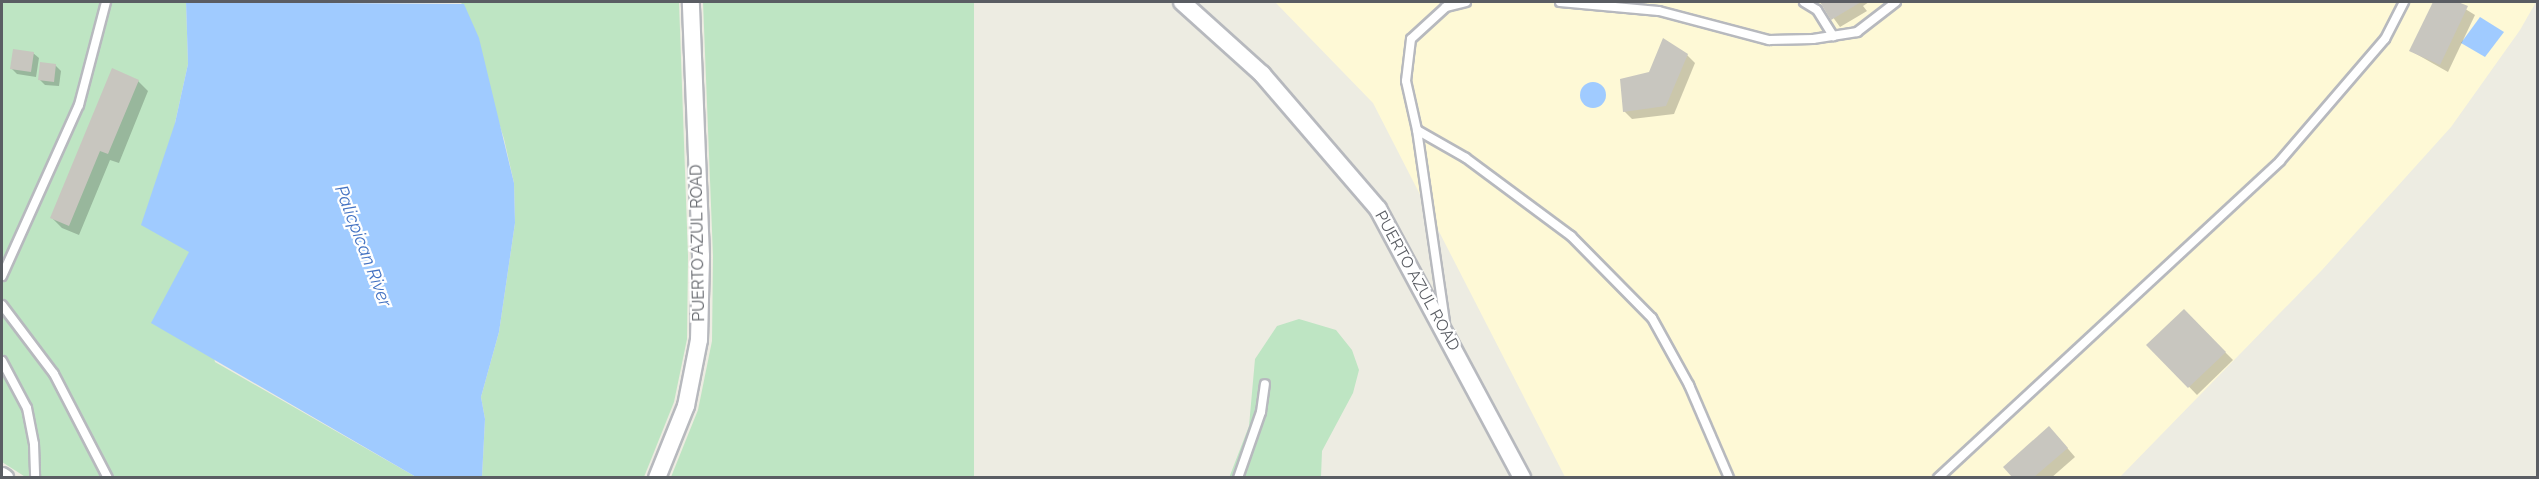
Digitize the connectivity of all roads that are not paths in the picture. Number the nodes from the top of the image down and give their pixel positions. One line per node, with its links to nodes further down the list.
1 (106, 2): 11 (lane)
2 (691, 2): 18 (street, PUERTO AZUL ROAD)
3 (1182, 2): 13 (street, PUERTO AZUL ROAD)
4 (1466, 2): 10 (lane)
5 (1560, 2): 9 (lane)
6 (1804, 2): 9 (lane)
7 (1896, 2): 9 (lane)
8 (2404, 2): 22 (lane)
9 (1833, 36)
10 (1418, 130): 13 (lane); 21 (lane)
11 (2, 276)
12 (2, 305): 17 (lane)
13 (1446, 332): 20 (street, PUERTO AZUL ROAD)
14 (2, 361): 16 (lane)
15 (1265, 384): 19 (lane)
16 (35, 477)
17 (108, 477)
18 (657, 477)
19 (1238, 477)
20 (1522, 477)
21 (1729, 477)
22 (1938, 477)

